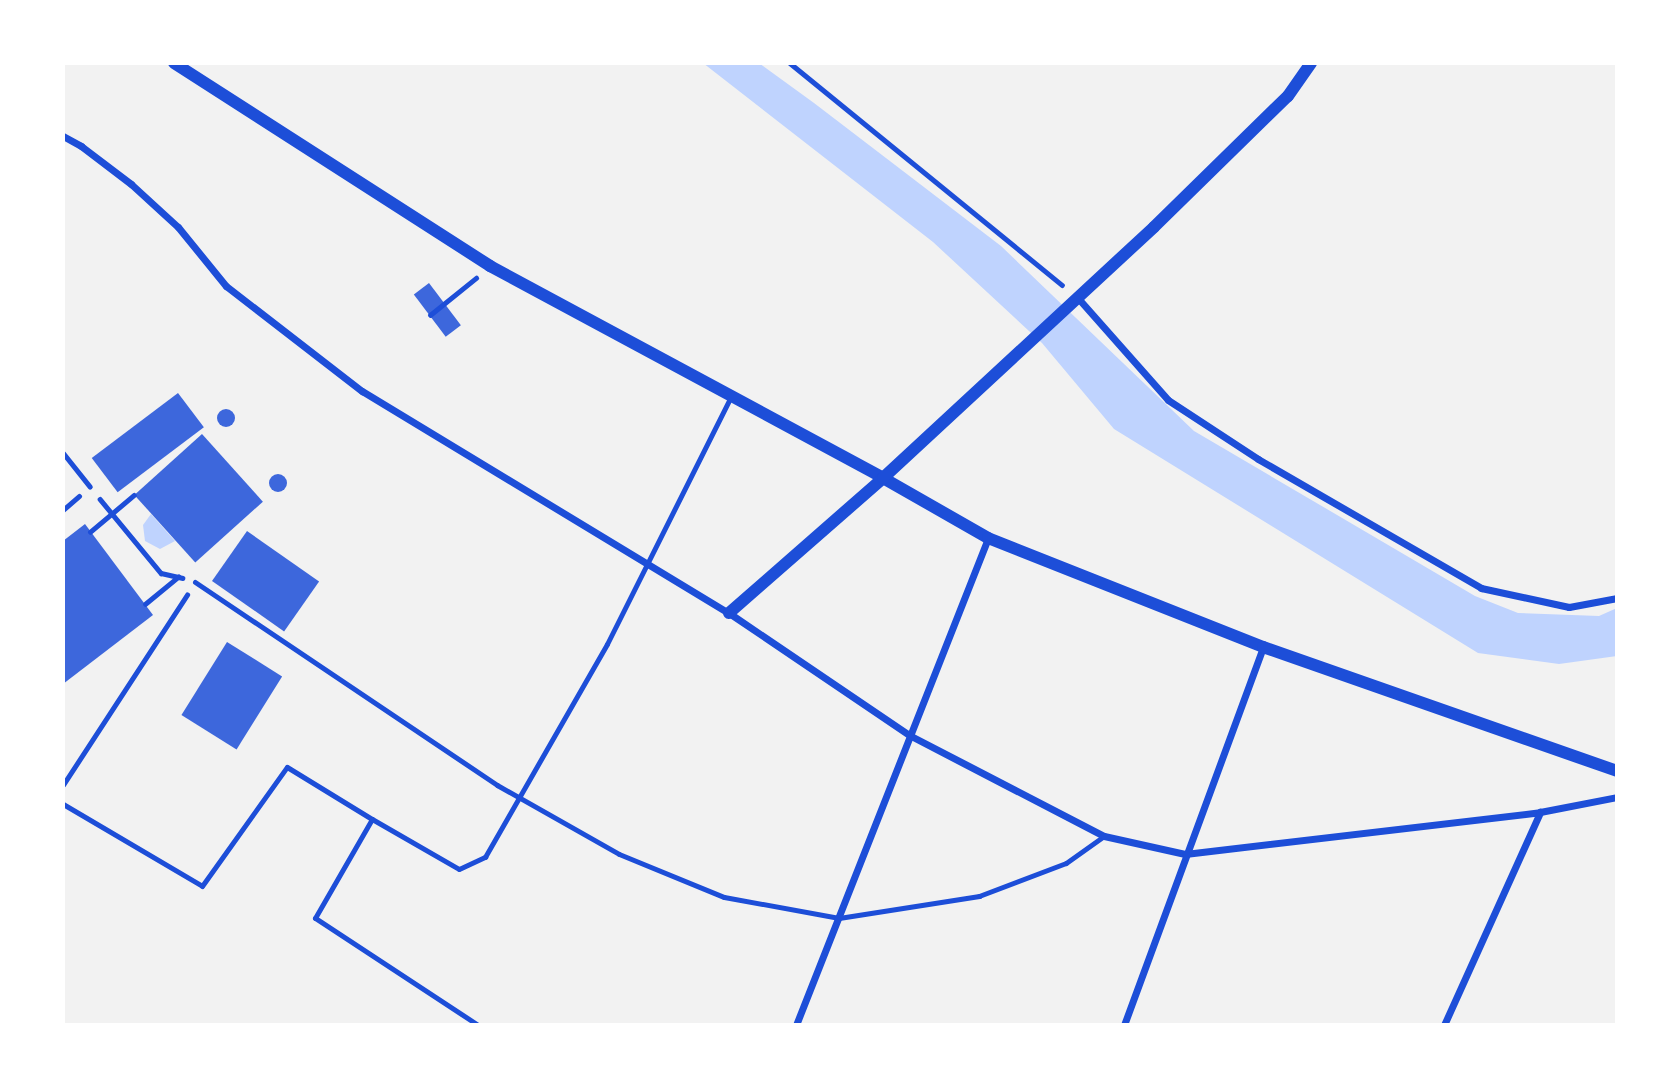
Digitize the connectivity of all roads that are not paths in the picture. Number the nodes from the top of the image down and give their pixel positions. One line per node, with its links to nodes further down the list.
1 (174, 63): 5 (street)
2 (1311, 63): 4 (street)
3 (63, 136): 10 (street)
4 (1074, 299): 7 (street); 12 (street)
5 (731, 396): 7 (street); 10 (lane)
6 (63, 453): 8 (lane)
7 (883, 478): 9 (street); 13 (street)
8 (90, 487)
9 (988, 538): 14 (street); 15 (street)
10 (648, 563): 13 (street); 17 (lane)
11 (195, 582): 17 (lane)
12 (1617, 598)
13 (729, 612): 15 (street)
14 (1263, 648): 16 (street); 23 (street)
15 (911, 736): 22 (street); 24 (street)
16 (1617, 771)
17 (517, 796): 21 (lane); 24 (lane)
18 (1617, 797): 20 (street)
19 (63, 804): 21 (lane)
20 (1540, 812): 23 (street); 28 (street)
21 (372, 819): 25 (lane)
22 (1104, 836): 23 (street); 24 (lane)
23 (1185, 854): 27 (street)
24 (839, 918): 26 (street)
25 (478, 1025)
26 (796, 1025)
27 (1124, 1025)
28 (1444, 1025)

